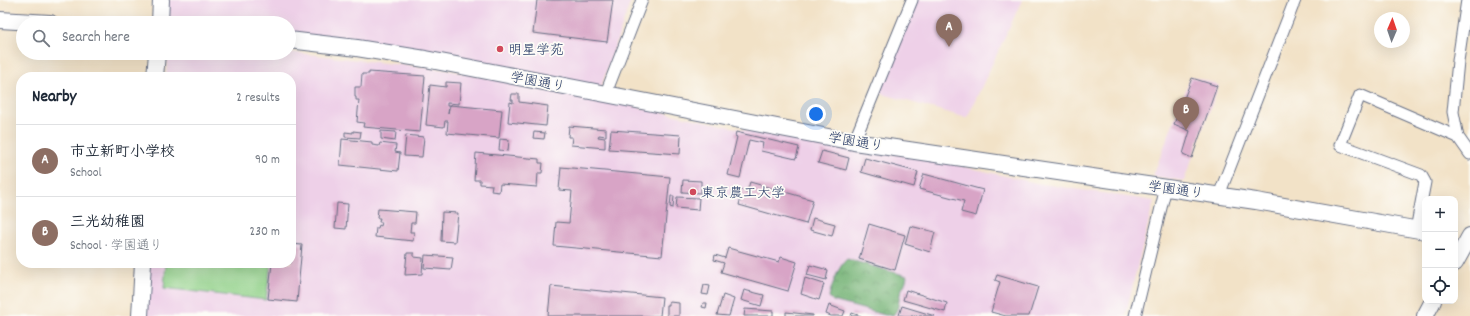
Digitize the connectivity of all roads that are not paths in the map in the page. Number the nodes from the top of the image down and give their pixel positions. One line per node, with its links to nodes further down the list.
1 (161, 0): 6 (street)
2 (642, 0): 12 (street)
3 (912, 0): 14 (street)
4 (1295, 0): 17 (street)
5 (1467, 0): 13 (street)
6 (160, 16)
7 (0, 20): 8 (street)
8 (16, 21)
9 (296, 41): 12 (street, 学園通り)
10 (156, 60): 11 (street)
11 (155, 72)
12 (606, 93): 14 (street, 学園通り)
13 (1458, 137): 15 (street); 18 (street)
14 (854, 142): 16 (street, 学園通り)
15 (1470, 154)
16 (1166, 187): 17 (street, 学園通り); 24 (street)
17 (1219, 195): 18 (street, 学園通り)
18 (1421, 230)
19 (1466, 237): 20 (street)
20 (1458, 256)
21 (143, 268): 23 (street)
22 (1431, 304): 25 (street)
23 (140, 316)
24 (1135, 316)
25 (1425, 316)

